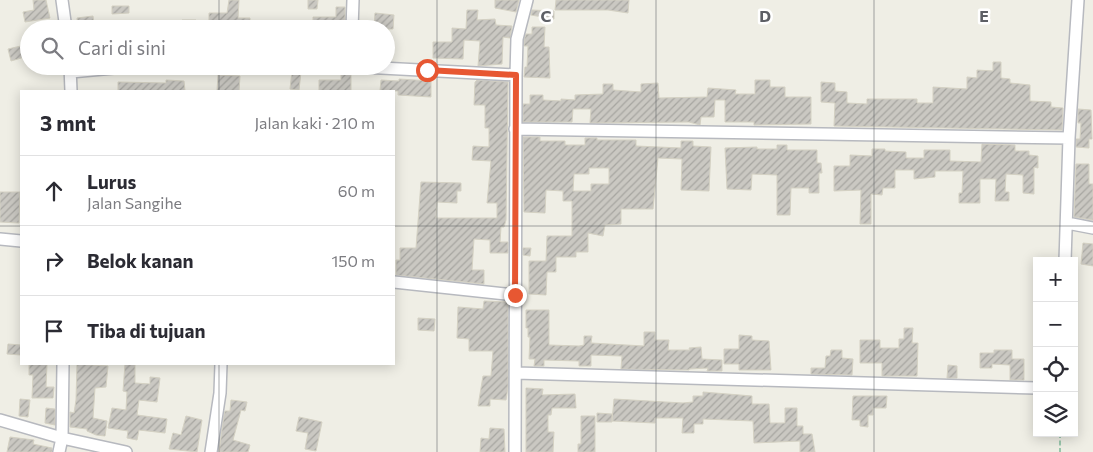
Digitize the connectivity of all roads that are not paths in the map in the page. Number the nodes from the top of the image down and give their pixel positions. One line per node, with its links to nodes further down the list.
1 (62, 0): 5 (street)
2 (353, 0): 6 (street)
3 (528, 0): 9 (street)
4 (1078, 0): 12 (street)
5 (65, 20)
6 (352, 20)
7 (395, 68): 9 (street)
8 (71, 75): 10 (street)
9 (516, 75): 11 (street)
10 (72, 90)
11 (515, 129): 12 (street); 19 (street)
12 (1069, 138): 13 (street)
13 (1067, 223): 14 (street); 17 (street)
14 (1093, 228)
15 (0, 239): 16 (street)
16 (20, 241)
17 (1065, 257)
18 (395, 282): 19 (street)
19 (515, 295): 22 (street)
20 (64, 365): 25 (street)
21 (221, 365): 28 (street)
22 (516, 374): 23 (street); 29 (street)
23 (1033, 388)
24 (0, 420): 25 (street)
25 (62, 438): 26 (street); 27 (street)
26 (59, 452)
27 (126, 452)
28 (211, 452)
29 (515, 452)

